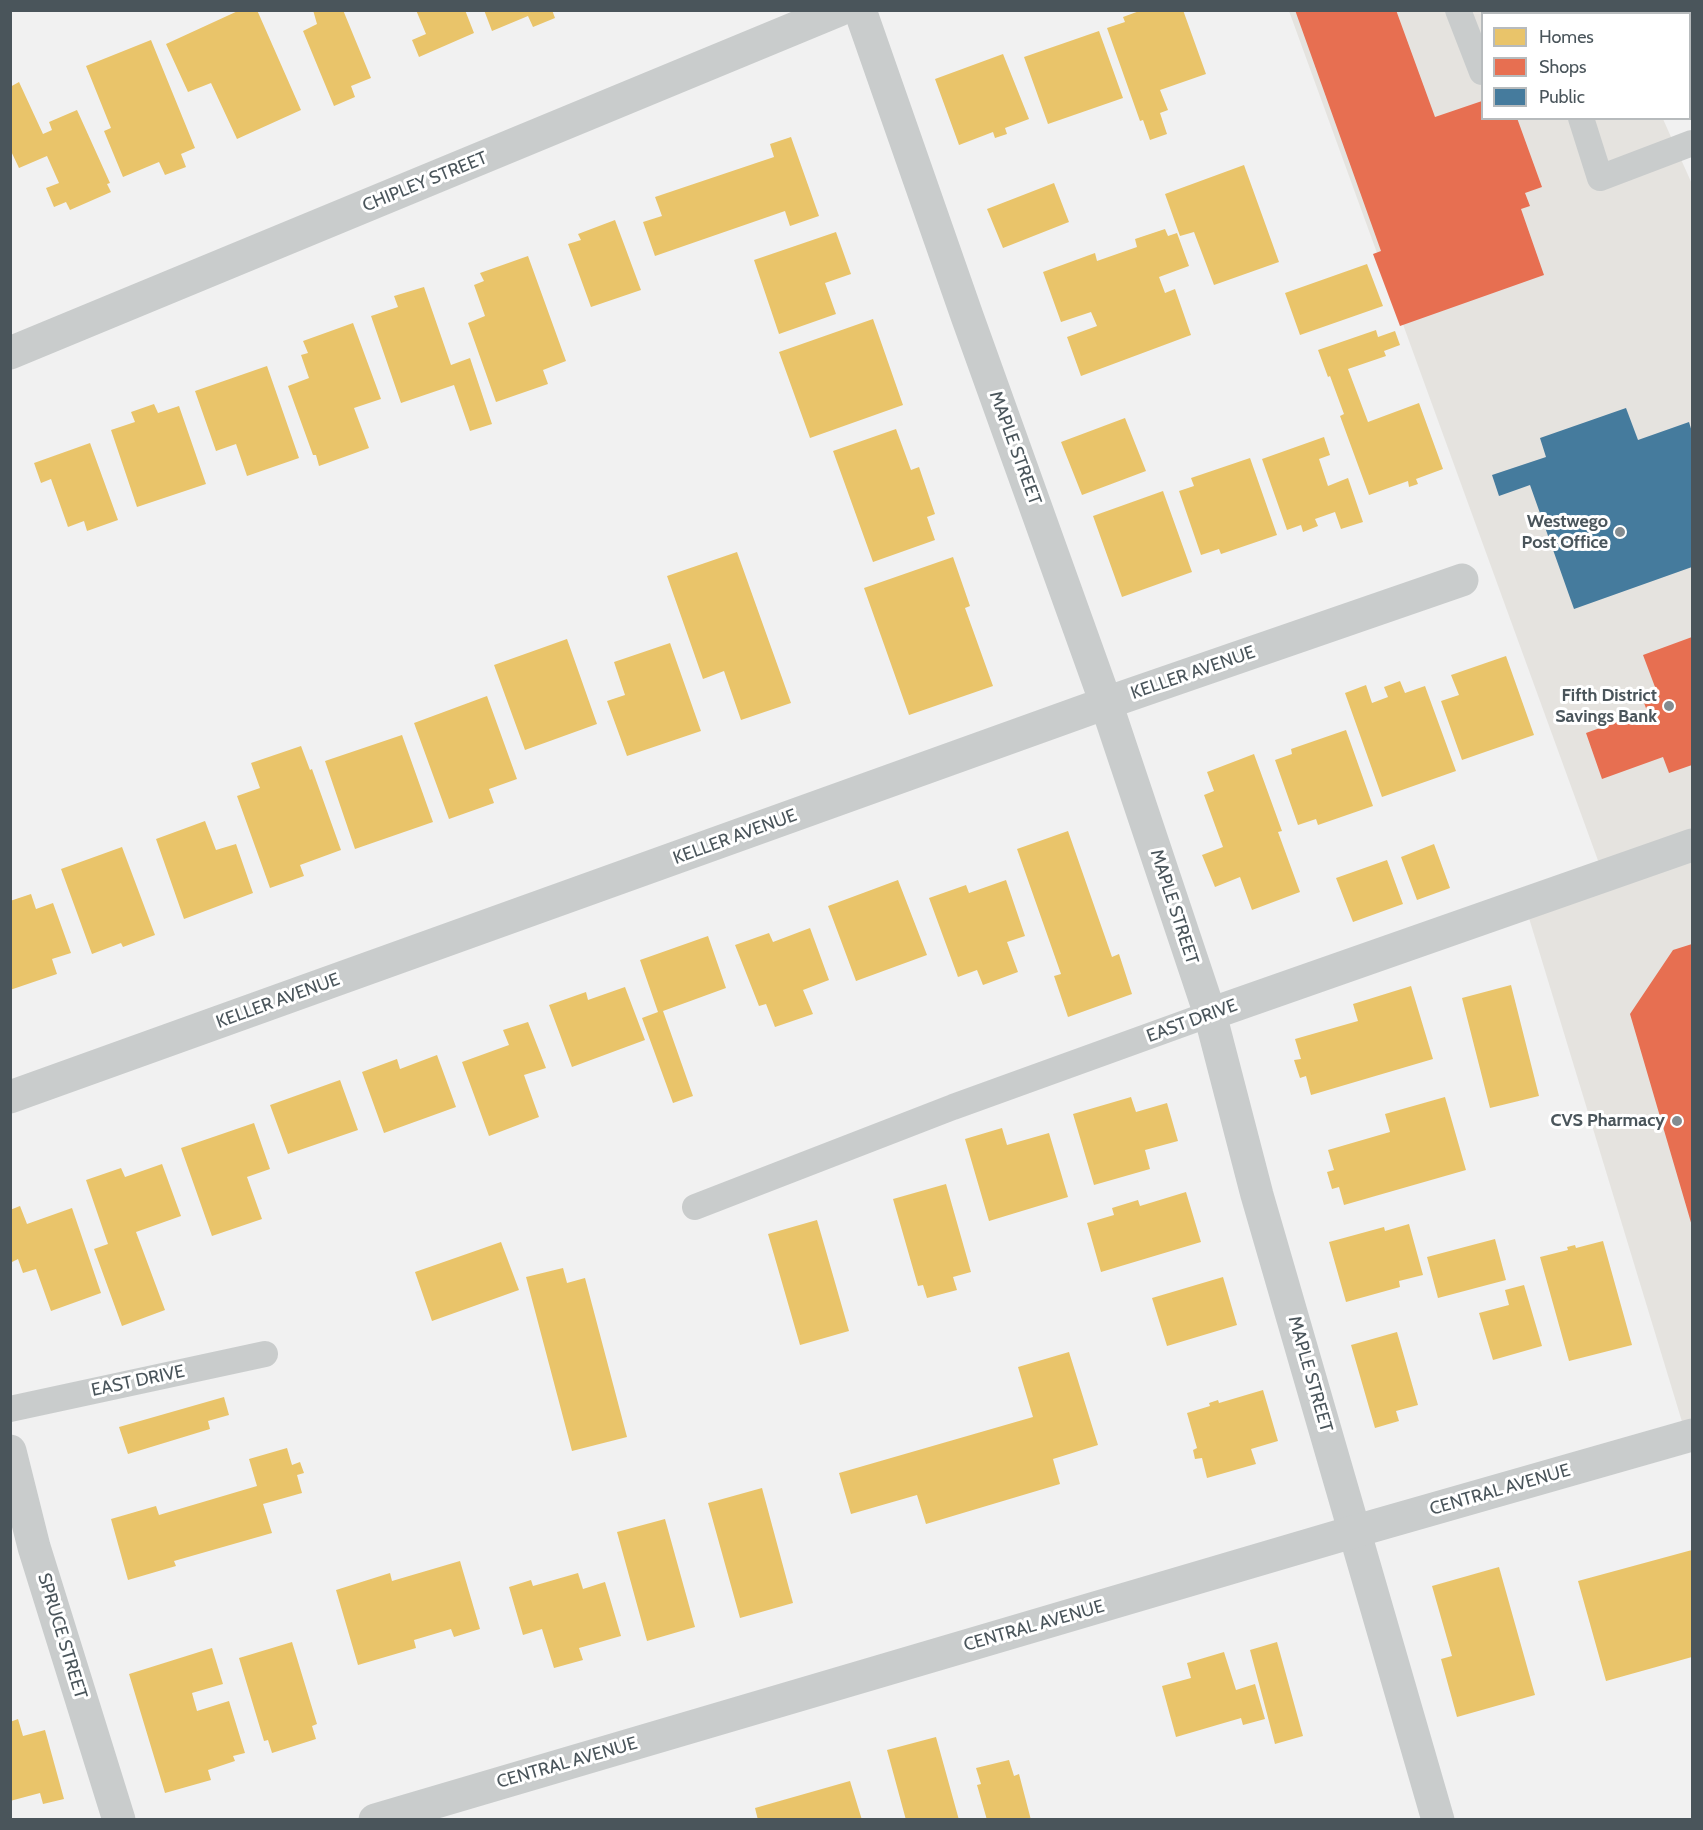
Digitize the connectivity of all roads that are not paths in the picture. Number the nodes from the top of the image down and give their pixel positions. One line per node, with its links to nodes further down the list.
1 (839, 10): 7 (street, CHIPLEY STREET)
2 (861, 10): 9 (street, MAPLE STREET)
3 (1458, 10): 4 (lane)
4 (1481, 69)
5 (1582, 120): 6 (lane)
6 (1692, 143)
7 (10, 353)
8 (1462, 580): 9 (street, KELLER AVENUE)
9 (1107, 703): 11 (street, MAPLE STREET); 12 (street, KELLER AVENUE)
10 (1692, 846): 11 (street, EAST DRIVE)
11 (1210, 1014): 13 (lane, EAST DRIVE); 18 (street, MAPLE STREET)
12 (10, 1097)
13 (695, 1207)
14 (265, 1354): 15 (lane, EAST DRIVE)
15 (10, 1408)
16 (1692, 1435): 18 (street, CENTRAL AVENUE)
17 (10, 1451): 19 (street, SPRUCE STREET)
18 (1356, 1531): 20 (street, CENTRAL AVENUE); 21 (street, MAPLE STREET)
19 (119, 1820)
20 (375, 1820)
21 (1438, 1820)

